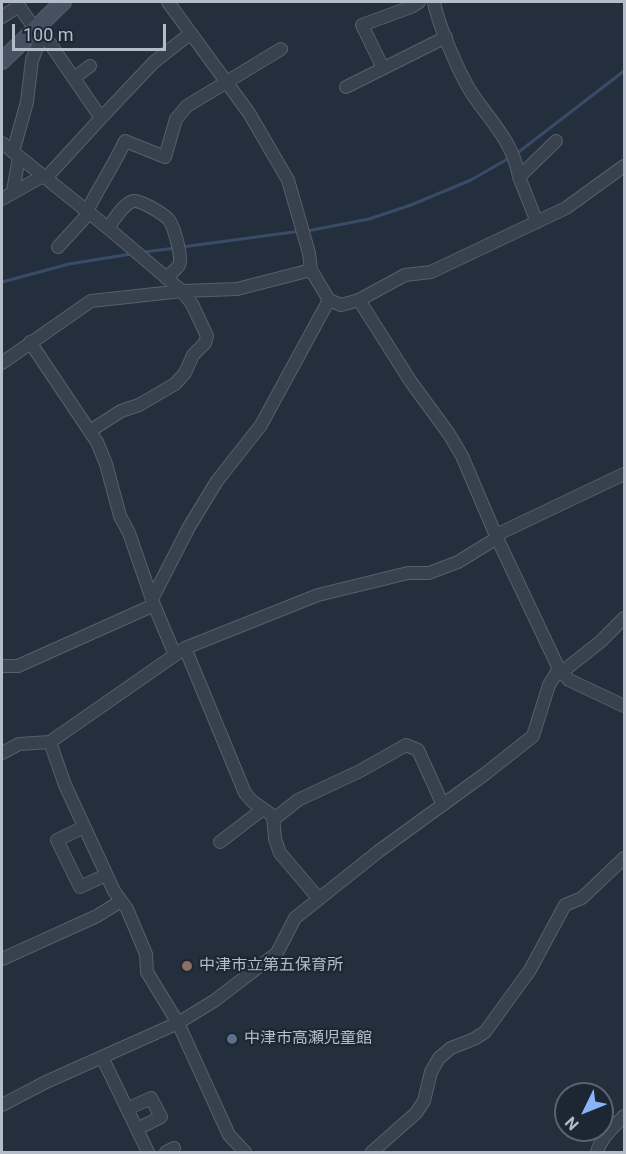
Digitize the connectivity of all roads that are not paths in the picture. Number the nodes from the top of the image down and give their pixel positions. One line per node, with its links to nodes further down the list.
1 (63, 2): 7 (main road)
2 (168, 2): 8 (street)
3 (419, 2): 13 (street)
4 (434, 2): 9 (street)
5 (17, 4): 6 (street); 7 (street)
6 (2, 17)
7 (39, 30): 11 (main road); 14 (street); 20 (street)
8 (191, 33): 15 (street); 17 (street)
9 (446, 37): 13 (street); 23 (street)
10 (281, 49): 15 (street)
11 (2, 61)
12 (90, 66): 14 (street)
13 (382, 68): 16 (street)
14 (74, 78): 17 (street)
15 (227, 83): 26 (street); 30 (street)
16 (346, 87)
17 (100, 117): 22 (street)
18 (556, 141): 23 (street)
19 (2, 143): 20 (street)
20 (16, 154): 22 (street); 24 (street)
21 (624, 166): 27 (street)
22 (44, 177): 24 (street); 26 (street)
23 (519, 177): 27 (street)
24 (14, 191): 25 (street)
25 (2, 199)
26 (88, 212): 28 (street); 29 (street)
27 (537, 222): 34 (street)
28 (108, 228): 31 (street); 31 (street)
29 (58, 247)
30 (311, 270): 32 (street); 33 (street)
31 (166, 278): 32 (street)
32 (182, 291): 35 (street); 37 (street)
33 (329, 300): 34 (street); 40 (street)
34 (359, 300): 39 (street)
35 (30, 342): 36 (street); 37 (street)
36 (2, 363)
37 (90, 431): 40 (street)
38 (624, 474): 39 (street)
39 (497, 536): 42 (street); 44 (street)
40 (153, 602): 42 (street); 43 (street)
41 (624, 618): 44 (street)
42 (180, 652): 46 (street); 49 (street)
43 (2, 666)
44 (561, 670): 45 (street); 48 (street)
45 (624, 706)
46 (50, 742): 47 (street); 51 (street)
47 (2, 750)
48 (443, 805): 50 (street); 55 (street)
49 (263, 809): 50 (street); 52 (street)
50 (273, 820): 55 (street)
51 (84, 827): 54 (street); 54 (street)
52 (220, 842)
53 (624, 858): 66 (street)
54 (106, 875): 56 (street)
55 (319, 899): 58 (street)
56 (121, 901): 57 (street); 58 (street)
57 (2, 959)
58 (178, 1023): 59 (street); 65 (street)
59 (102, 1057): 60 (street); 61 (street)
60 (2, 1106)
61 (127, 1109): 63 (street); 63 (street)
62 (624, 1116): 67 (street)
63 (136, 1129): 64 (street)
64 (148, 1152)
65 (245, 1152)
66 (372, 1152)
67 (597, 1152)

